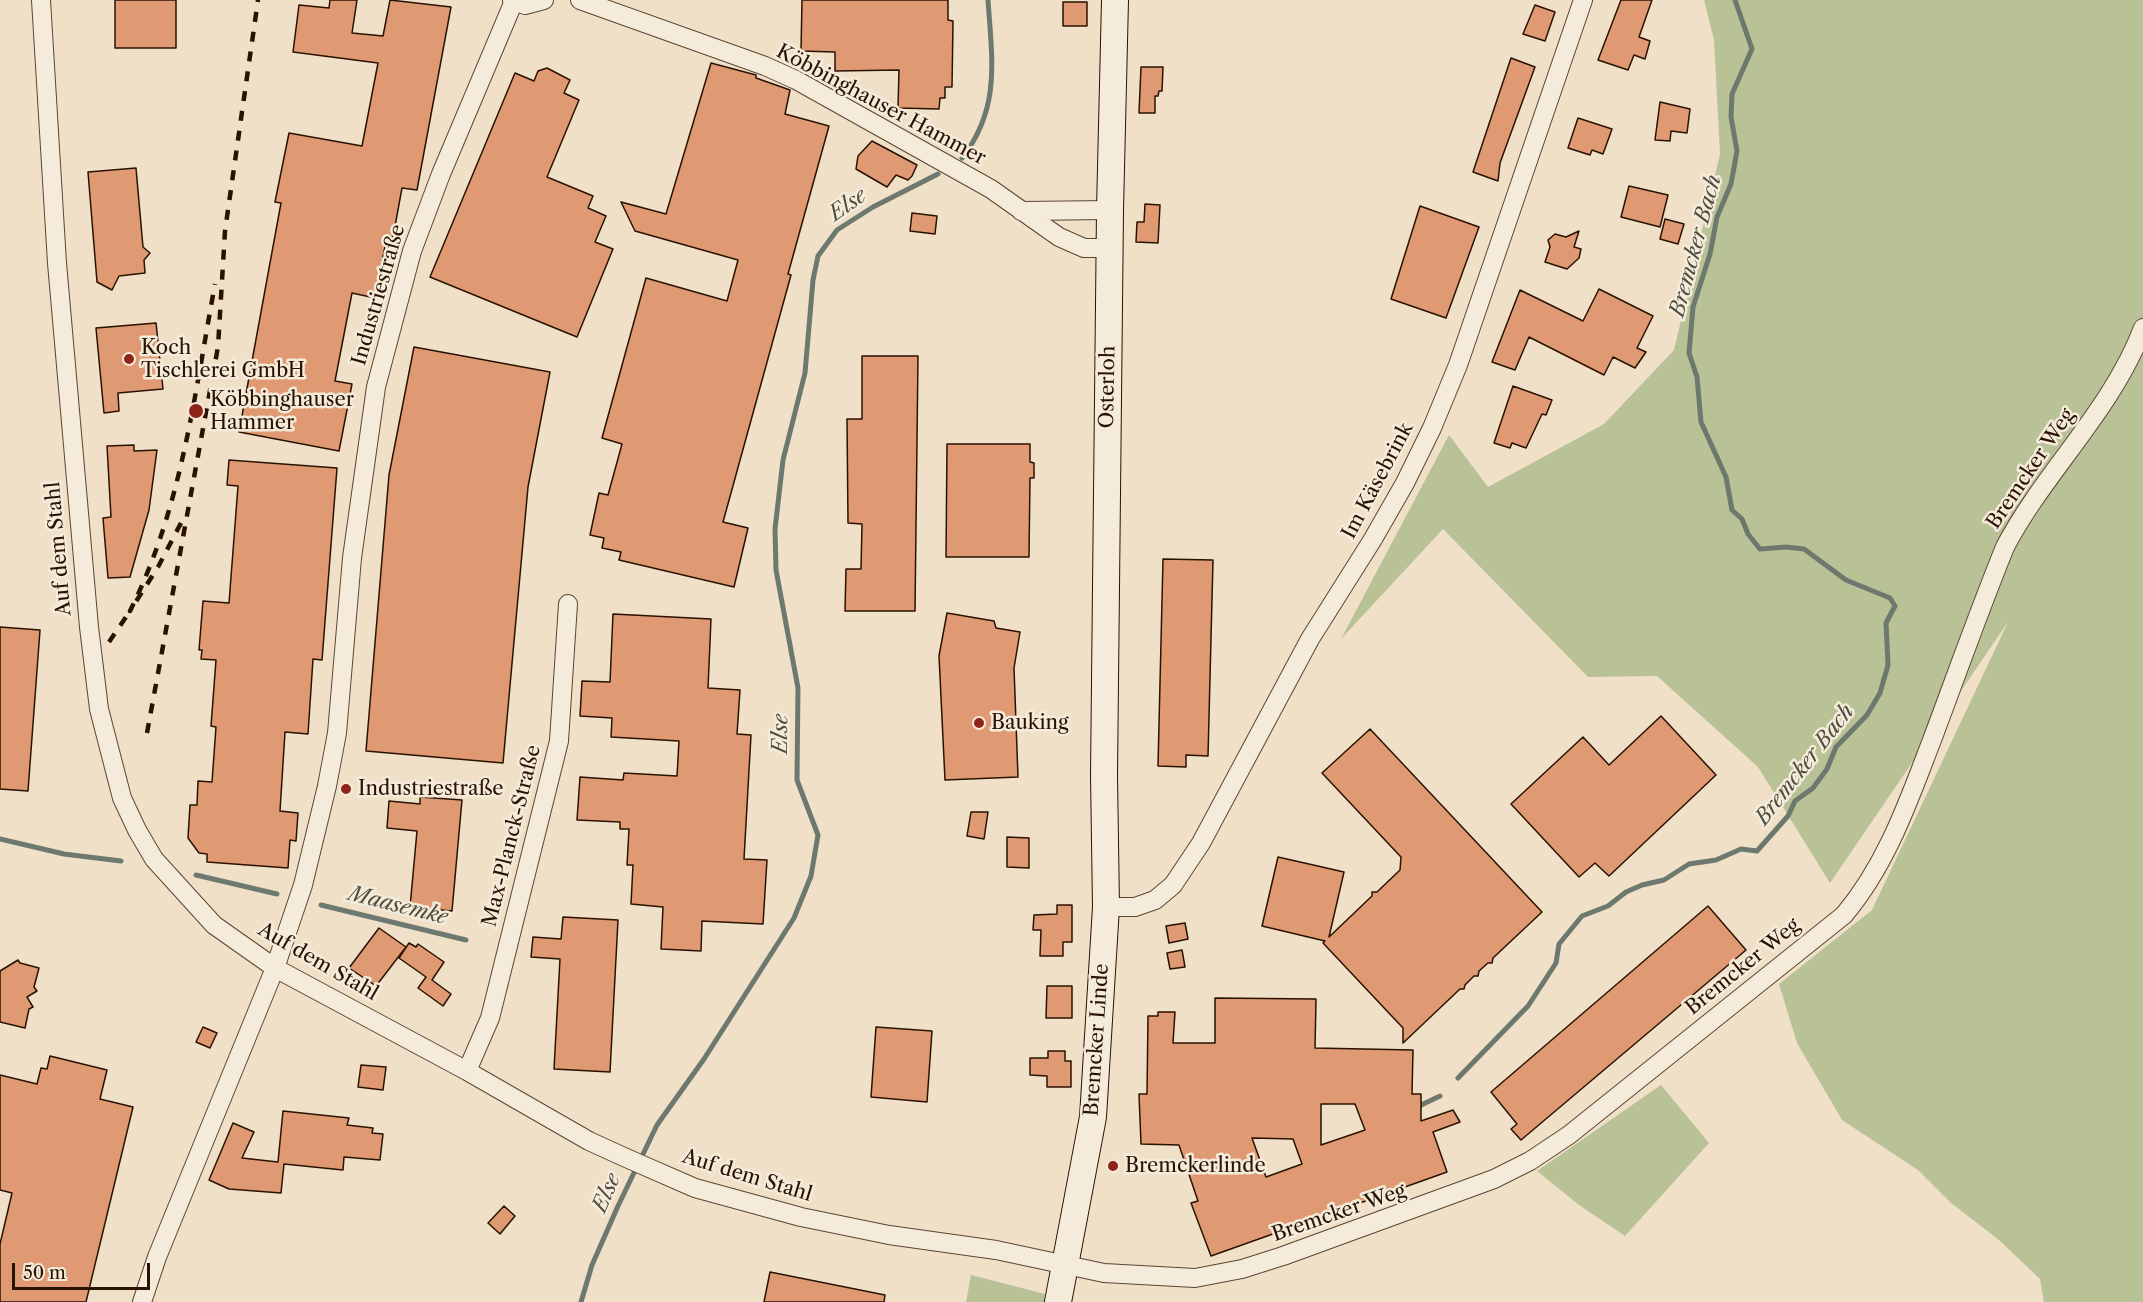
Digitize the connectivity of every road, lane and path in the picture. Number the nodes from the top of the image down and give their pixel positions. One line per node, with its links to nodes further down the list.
1 (41, 0): 14 (street, Auf dem Stahl)
2 (513, 0): 3 (street); 14 (street, Industriestraße)
3 (544, 0)
4 (580, 0): 8 (street, Köbbinghauser Hammer)
5 (1115, 0): 7 (main road, Osterloh)
6 (1583, 0): 13 (street, Im Käsebrink)
7 (1110, 210): 8 (street); 9 (main road, Osterloh)
8 (1021, 211): 9 (street, Köbbinghauser Hammer)
9 (1110, 248): 12 (main road, Osterloh)
10 (2143, 328): 16 (street, Bremcker Weg)
11 (568, 604): 15 (street, Max-Planck-Straße)
12 (1104, 775): 13 (main road, Bremcker Linde)
13 (1106, 907): 16 (main road, Bremcker Linde)
14 (275, 968): 15 (street, Auf dem Stahl); 17 (street, Industriestraße)
15 (467, 1071): 16 (street, Auf dem Stahl)
16 (1066, 1263): 18 (main road, Bremcker Linde)
17 (142, 1302)
18 (1058, 1302)

